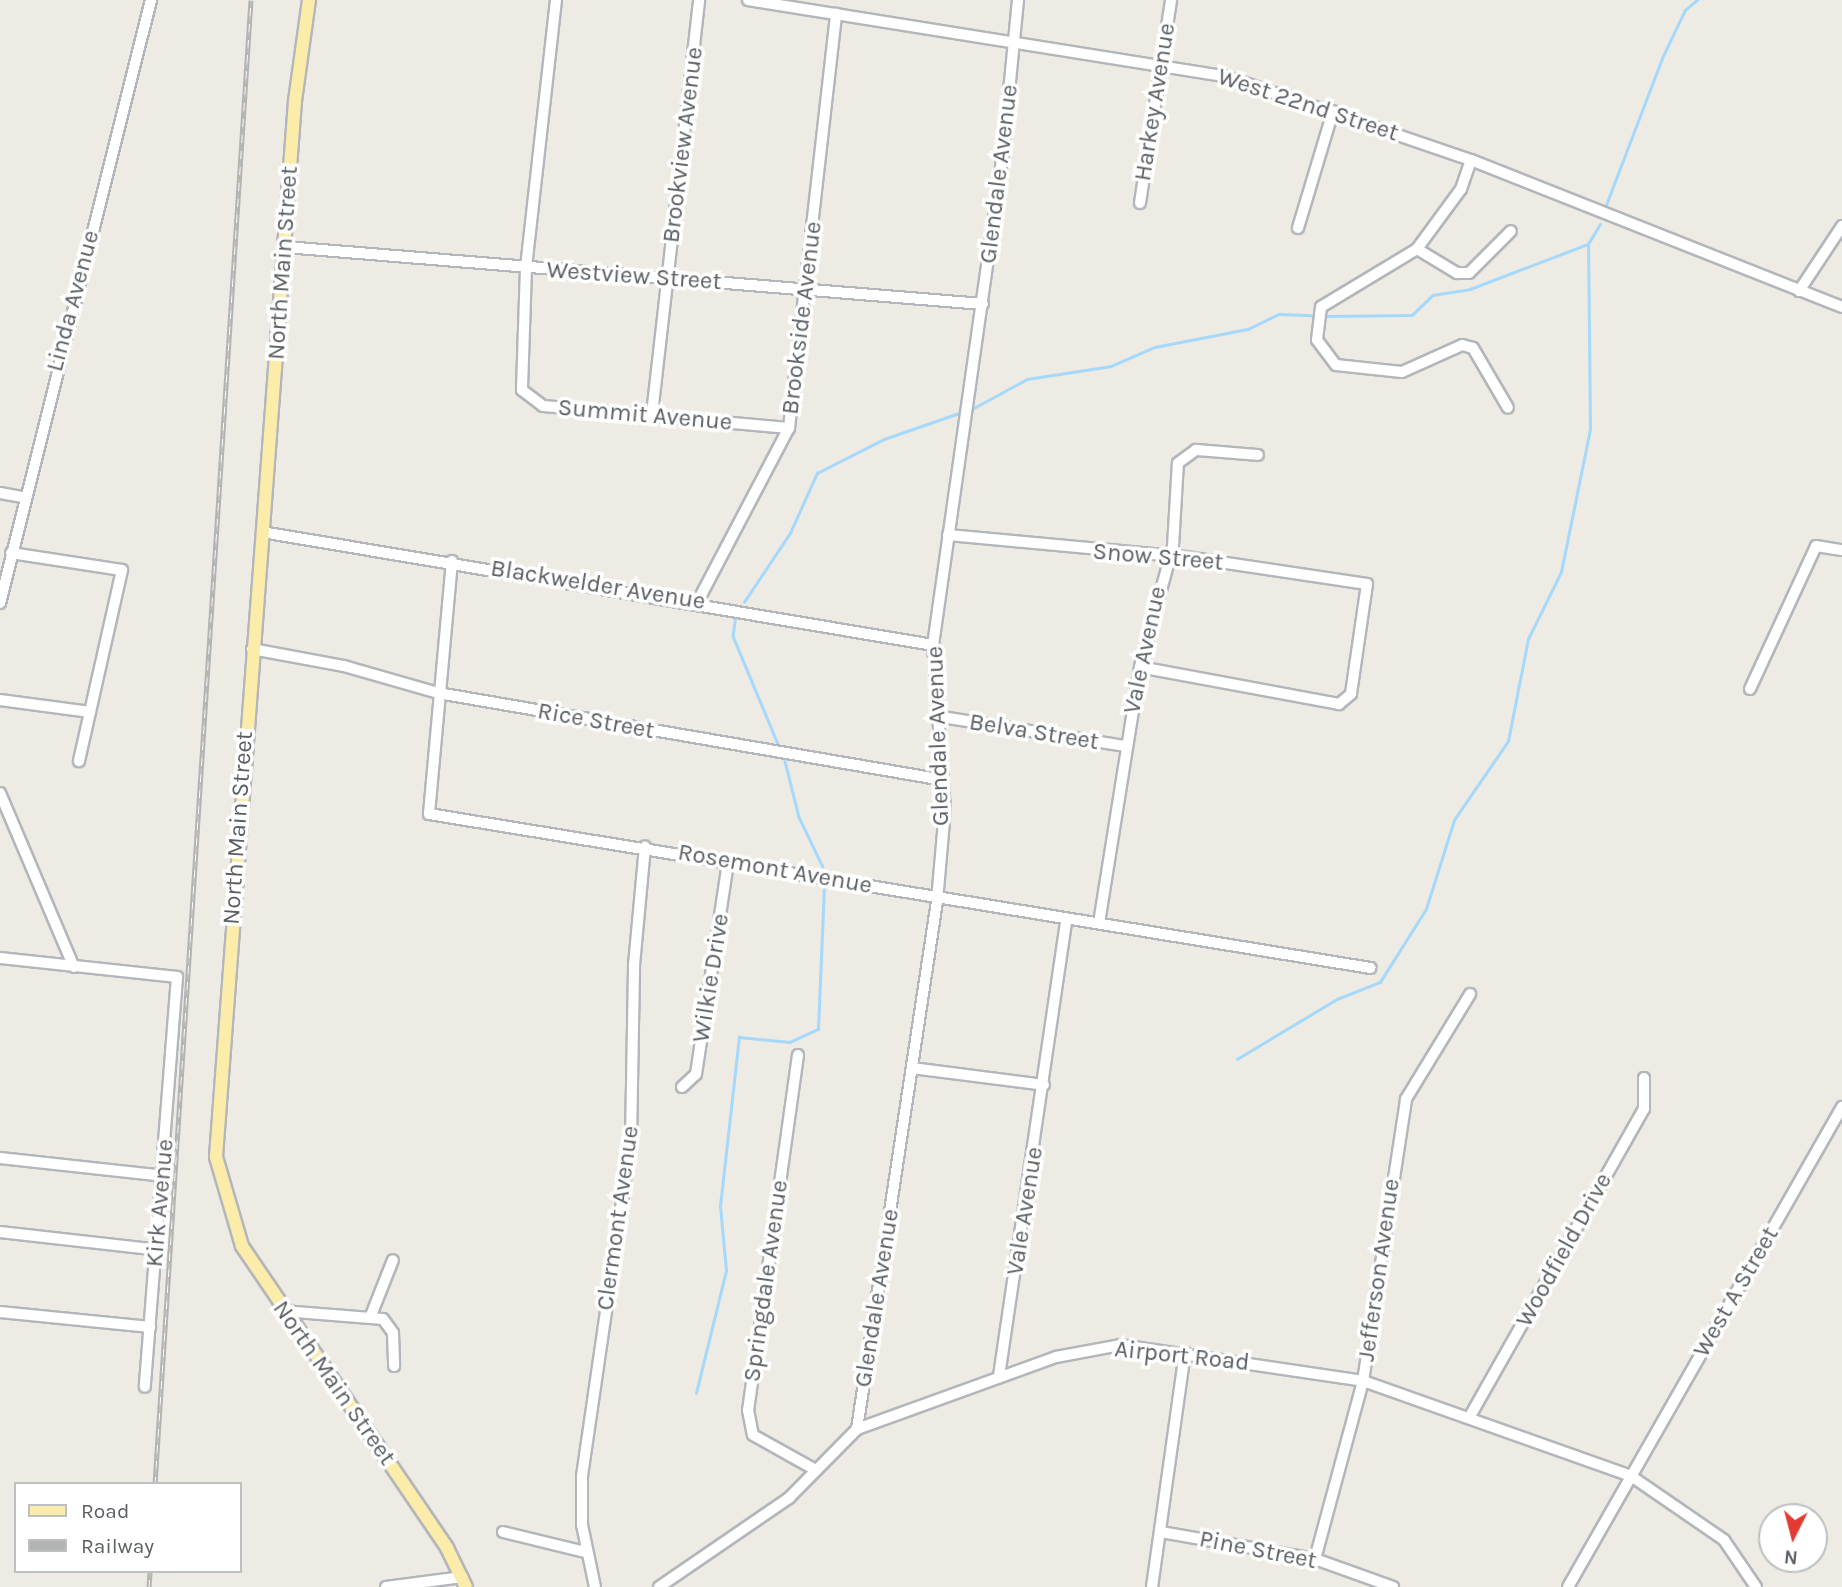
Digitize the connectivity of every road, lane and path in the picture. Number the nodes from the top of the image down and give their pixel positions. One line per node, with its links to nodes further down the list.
1 (151, 0): 30 (street, Linda Avenue)
2 (309, 0): 17 (main road, North Main Street)
3 (556, 0): 19 (street, Summit Avenue)
4 (699, 0): 20 (street, Brookview Avenue)
5 (748, 0): 8 (street, West 22nd Street)
6 (1018, 0): 9 (street, Glendale Avenue)
7 (1171, 0): 10 (street, Harkey Avenue)
8 (835, 14): 9 (street, West 22nd Street); 21 (street, Brookside Avenue)
9 (1013, 41): 10 (street, West 22nd Street); 23 (street, Glendale Avenue)
10 (1161, 65): 11 (street, West 22nd Street); 13 (street, Harkey Avenue)
11 (1333, 111): 12 (street, West 22nd Street); 15 (street)
12 (1471, 160): 18 (street); 22 (street, West 22nd Street)
13 (1140, 204)
14 (1842, 226): 22 (street)
15 (1298, 228)
16 (1511, 231): 18 (street)
17 (285, 247): 19 (street, Westview Street); 31 (main road, North Main Street)
18 (1417, 249): 25 (street)
19 (526, 268): 20 (street, Westview Street); 26 (street, Summit Avenue)
20 (667, 279): 21 (street, Westview Street); 26 (street, Brookview Avenue)
21 (806, 289): 23 (street, Westview Street); 27 (street, Brookside Avenue)
22 (1799, 291): 24 (street, West 22nd Street)
23 (983, 304): 32 (street, Glendale Avenue)
24 (1842, 307)
25 (1508, 408)
26 (652, 414): 27 (street, Summit Avenue)
27 (789, 428): 37 (street, Brookside Avenue)
28 (1258, 455): 35 (street, Vale Avenue)
29 (0, 493): 30 (street)
30 (22, 497): 34 (street, Linda Avenue)
31 (262, 532): 36 (street, Blackwelder Avenue); 40 (main road, North Main Street)
32 (947, 535): 35 (street, Snow Street); 39 (street, Glendale Avenue)
33 (1842, 550): 42 (street)
34 (11, 553): 38 (street, Linda Avenue); 45 (street)
35 (1165, 557): 41 (street, Vale Avenue); 41 (street, Snow Street)
36 (452, 561): 37 (street, Blackwelder Avenue); 43 (street, Rosemont Avenue)
37 (698, 601): 39 (street, Blackwelder Avenue)
38 (0, 603)
39 (933, 645): 46 (street, Glendale Avenue)
40 (252, 649): 43 (street, Rice Street); 71 (main road, North Main Street)
41 (1140, 667): 47 (street, Vale Avenue)
42 (1750, 689)
43 (438, 693): 49 (street, Rice Street); 51 (street, Rosemont Avenue)
44 (0, 700): 45 (street)
45 (90, 712): 48 (street)
46 (942, 717): 47 (street, Belva Street); 49 (street, Glendale Avenue)
47 (1126, 746): 55 (street, Vale Avenue)
48 (79, 761)
49 (943, 780): 53 (street, Glendale Avenue)
50 (0, 793): 57 (street)
51 (645, 847): 52 (street, Rosemont Avenue); 86 (street, Clermont Avenue)
52 (728, 862): 53 (street, Rosemont Avenue); 64 (street, Wilkie Drive)
53 (937, 901): 54 (street, Rosemont Avenue); 61 (street, Glendale Avenue)
54 (1066, 921): 55 (street, Rosemont Avenue); 63 (street, Vale Avenue)
55 (1098, 923): 58 (street, Rosemont Avenue)
56 (0, 958): 57 (street)
57 (75, 967): 67 (street, Kirk Avenue)
58 (1370, 968)
59 (1470, 994): 78 (street, Jefferson Avenue)
60 (799, 1055): 82 (street, Springdale Avenue)
61 (912, 1068): 63 (street); 81 (street, Glendale Avenue)
62 (1644, 1078): 80 (street, Woodfield Drive)
63 (1044, 1086): 77 (street, Vale Avenue)
64 (682, 1087)
65 (1842, 1107): 83 (street, West A Street)
66 (0, 1158): 67 (street)
67 (165, 1176): 69 (street, Kirk Avenue)
68 (0, 1232): 69 (street)
69 (151, 1249): 74 (street, Kirk Avenue)
70 (393, 1260): 73 (street)
71 (283, 1311): 73 (street); 88 (main road, North Main Street)
72 (0, 1312): 74 (street)
73 (370, 1318): 76 (street)
74 (150, 1327): 79 (street, Kirk Avenue)
75 (1185, 1352): 77 (street, Airport Road); 78 (street, Airport Road); 85 (street)
76 (394, 1366)
77 (999, 1376): 81 (street, Airport Road)
78 (1363, 1381): 80 (street, Airport Road); 87 (street, Jefferson Avenue)
79 (145, 1387)
80 (1469, 1418): 83 (street, Airport Road)
81 (857, 1429): 82 (street, Airport Road)
82 (816, 1470): 89 (street, Airport Road)
83 (1631, 1476): 95 (street, West A Street); 96 (street, Airport Road)
84 (503, 1532): 86 (street)
85 (1161, 1532): 87 (street, Pine Street); 93 (street)
86 (585, 1552): 91 (street, Clermont Avenue)
87 (1315, 1559): 94 (street, Pine Street)
88 (464, 1582): 90 (street)
89 (678, 1582): 92 (street, Airport Road)
90 (386, 1587)
91 (595, 1587)
92 (659, 1587)
93 (1152, 1587)
94 (1393, 1587)
95 (1568, 1587)
96 (1756, 1587)

